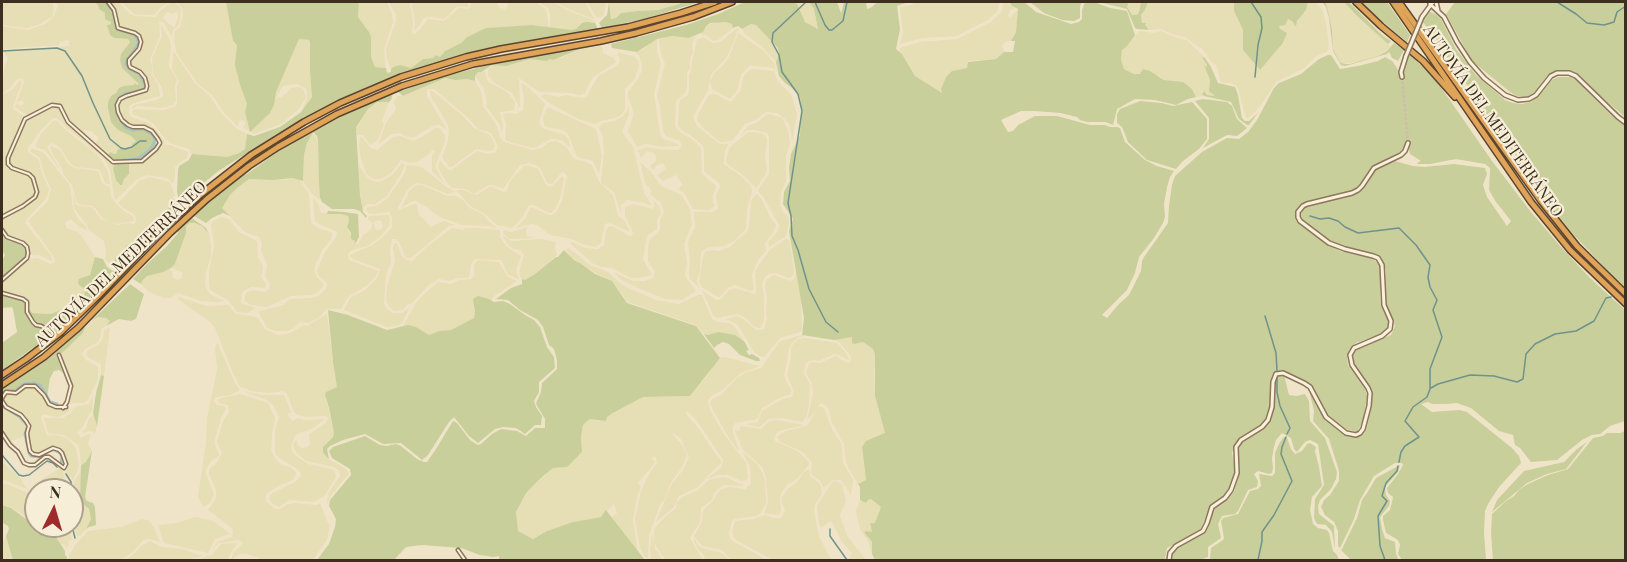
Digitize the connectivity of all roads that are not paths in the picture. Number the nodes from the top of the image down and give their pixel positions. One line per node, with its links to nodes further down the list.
1 (108, 2): 14 (street)
2 (714, 2): 22 (highway, AUTOVÍA DEL MEDITERRÁNEO)
3 (732, 2): 23 (highway, AUTOVÍA DEL MEDITERRÁNEO)
4 (1356, 2): 12 (highway)
5 (1393, 2): 12 (highway, AUTOVÍA DEL MEDITERRÁNEO)
6 (1401, 2): 18 (highway, AUTOVÍA DEL MEDITERRÁNEO)
7 (1433, 2): 8 (street); 9 (street)
8 (1425, 12): 9 (street); 10 (street, bridge)
9 (1439, 12): 11 (street)
10 (1402, 77)
11 (1626, 123)
12 (1479, 129): 19 (highway, AUTOVÍA DEL MEDITERRÁNEO)
13 (1408, 143): 27 (street)
14 (2, 217)
15 (2, 230): 16 (street)
16 (2, 280)
17 (2, 292): 20 (street)
18 (1626, 294)
19 (1626, 304)
20 (50, 331)
21 (59, 355): 24 (street)
22 (2, 375)
23 (2, 385)
24 (2, 433)
25 (458, 550): 26 (street)
26 (465, 561)
27 (1169, 561)

